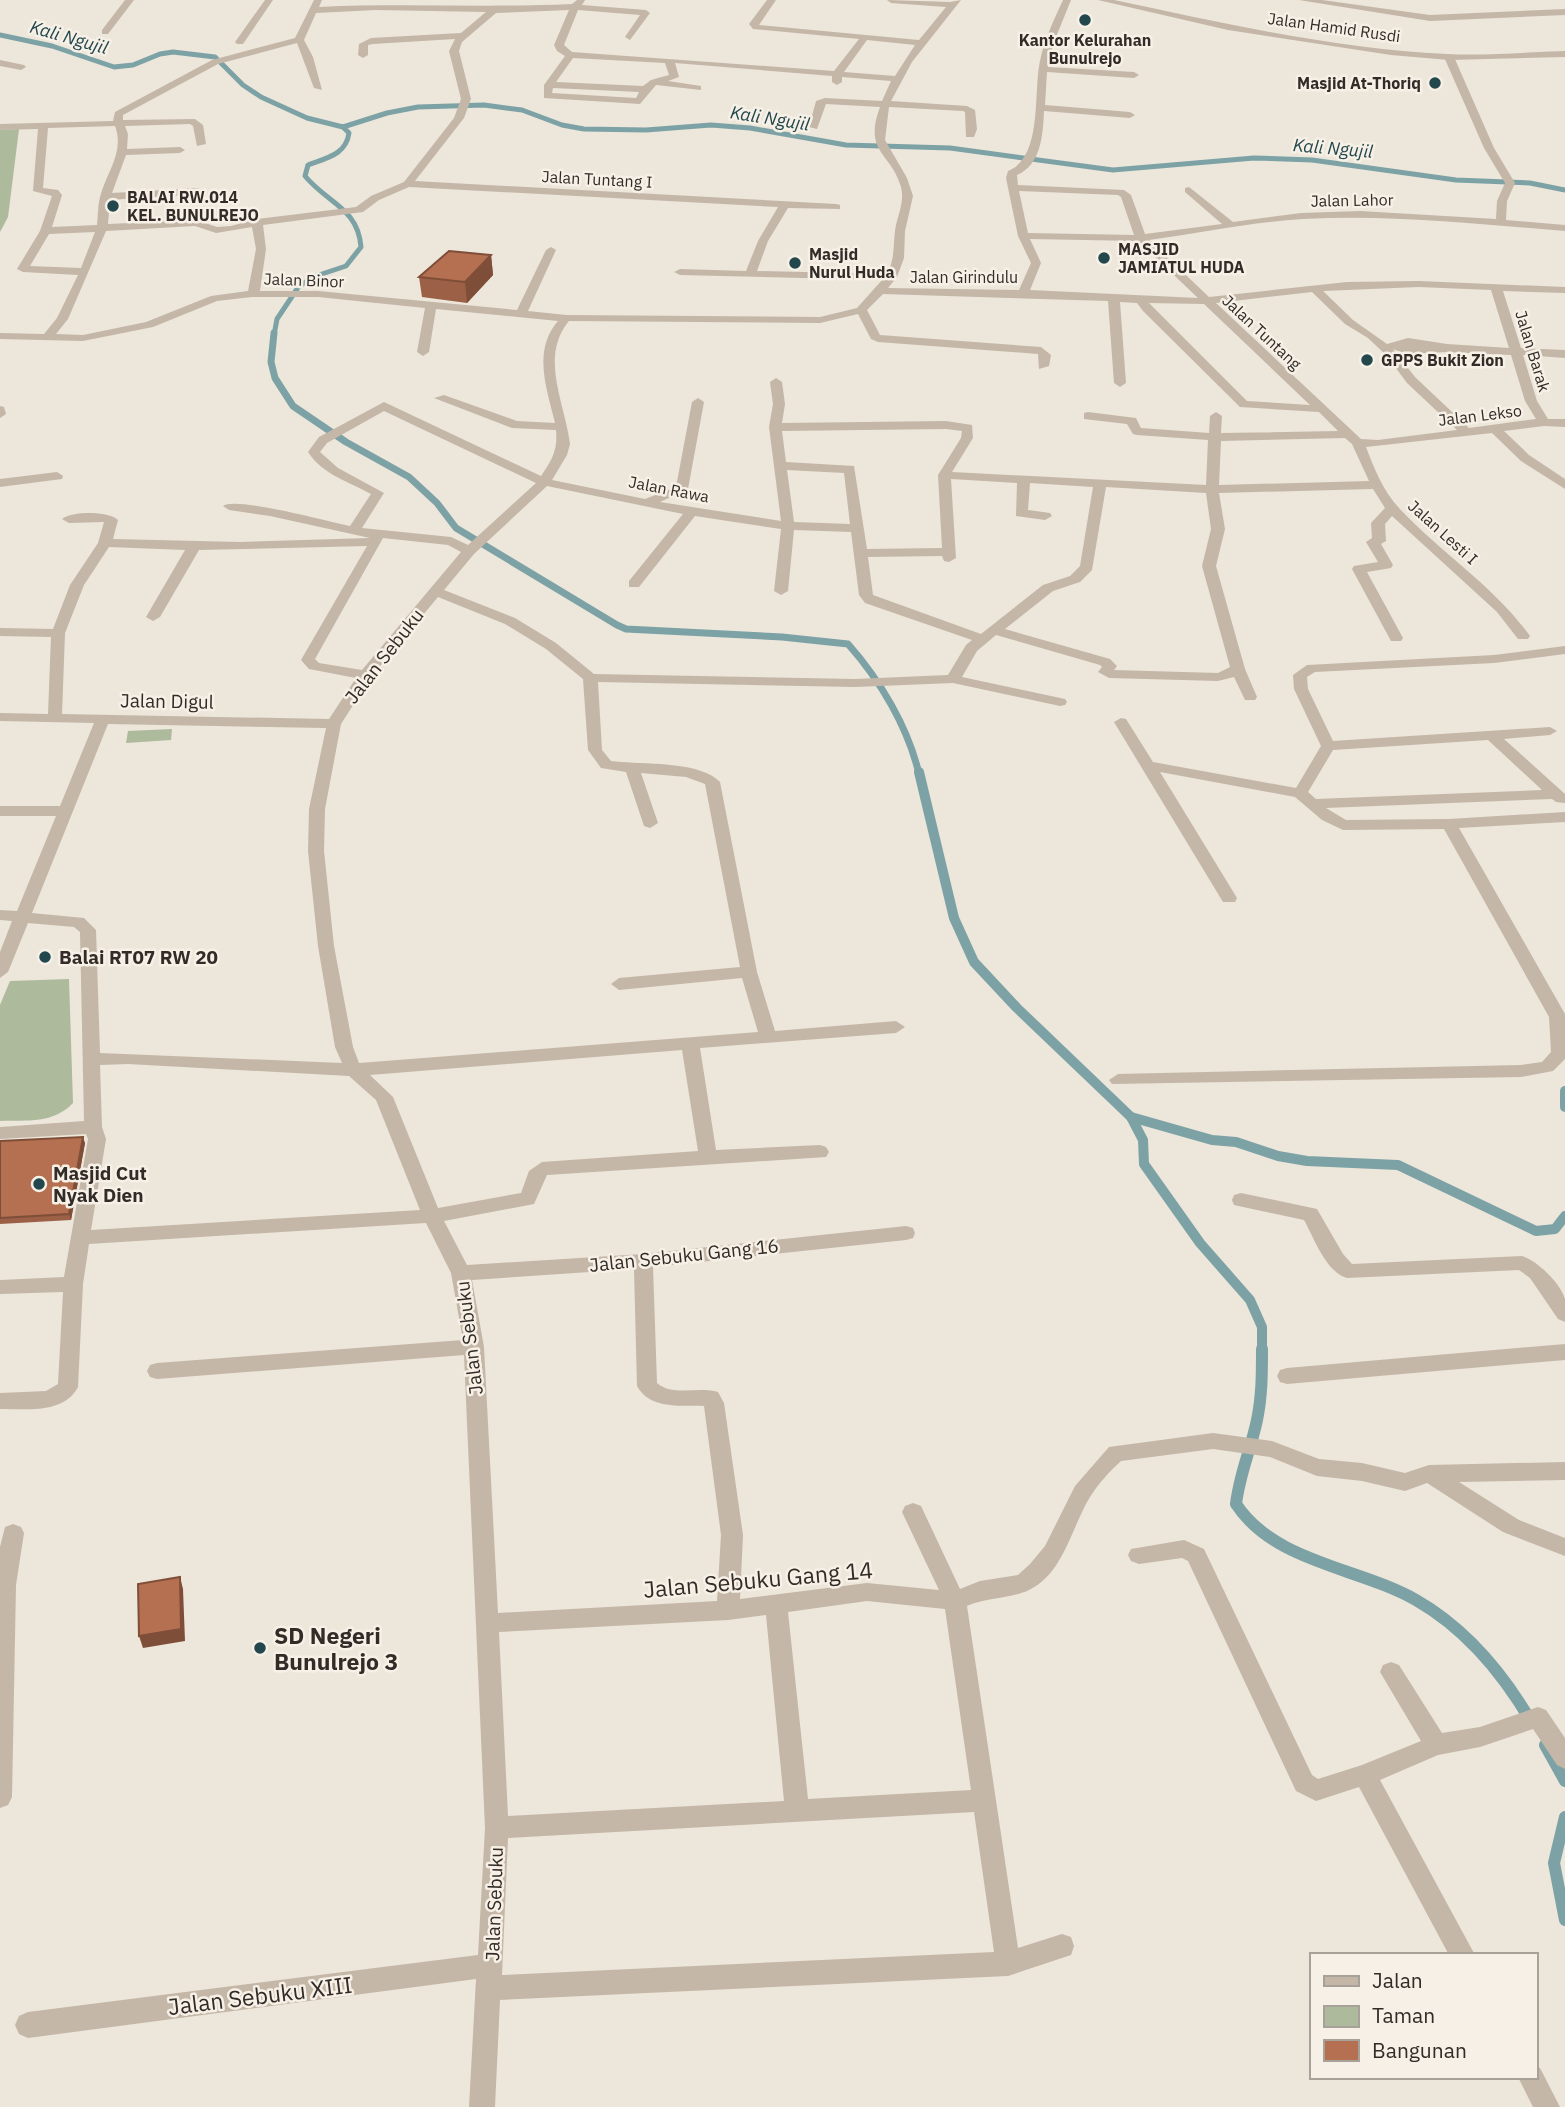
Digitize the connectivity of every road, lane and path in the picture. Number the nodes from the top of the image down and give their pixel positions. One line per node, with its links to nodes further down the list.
1 (130, 0): 16 (street)
2 (269, 0): 21 (street)
3 (318, 0): 13 (street)
4 (583, 0): 12 (street)
5 (772, 0): 19 (street)
6 (891, 0): 10 (street)
7 (1067, 0): 30 (street)
8 (1102, 0): 11 (street, Jalan Hamid Rusdi)
9 (1303, 0): 15 (street)
10 (955, 2): 22 (street)
11 (1124, 2): 26 (street, Jalan Hamid Rusdi)
12 (574, 7): 14 (street); 18 (street); 25 (street)
13 (314, 10): 14 (street); 20 (street)
14 (494, 10): 17 (street)
15 (1565, 12)
16 (105, 32)
17 (463, 36): 24 (street); 48 (street)
18 (630, 37)
19 (865, 37): 22 (street); 32 (street)
20 (299, 40): 35 (street); 40 (street)
21 (240, 42)
22 (923, 43): 33 (street)
23 (1565, 54): 26 (street, Jalan Hamid Rusdi)
24 (363, 55)
25 (570, 55): 27 (street); 34 (street)
26 (1448, 57): 56 (street)
27 (669, 60): 32 (street); 34 (street)
28 (0, 63): 29 (street)
29 (22, 67)
30 (1043, 69): 31 (street); 38 (street)
31 (1134, 75)
32 (837, 78): 33 (street)
33 (897, 79): 37 (street)
34 (649, 85): 36 (street)
35 (319, 88)
36 (698, 88)
37 (884, 105): 43 (street); 44 (street); 67 (street)
38 (1040, 108): 39 (street); 49 (street)
39 (1130, 116)
40 (118, 122): 41 (street); 45 (street); 47 (street)
41 (43, 125): 42 (street); 60 (street)
42 (0, 127)
43 (814, 127)
44 (970, 135)
45 (201, 144)
46 (180, 149): 47 (street)
47 (122, 152): 52 (street)
48 (408, 184): 53 (street, Jalan Tuntang I); 55 (street)
49 (1012, 188): 61 (street); 62 (street, Jalan Tuntang)
50 (1189, 190): 57 (street)
51 (198, 191): 52 (street)
52 (105, 197): 58 (street)
53 (785, 204): 54 (street, Jalan Tuntang I); 66 (street)
54 (836, 207)
55 (257, 222): 58 (street); 73 (street)
56 (1501, 222): 57 (street, Jalan Lahor); 59 (street, Jalan Lahor)
57 (1228, 225): 62 (street, Jalan Lahor)
58 (102, 228): 60 (street); 64 (street)
59 (1565, 228)
60 (45, 231): 64 (street)
61 (1023, 236): 62 (street, Jalan Lahor); 72 (street)
62 (1141, 238): 76 (street, Jalan Tuntang)
63 (551, 250): 79 (street)
64 (85, 272): 82 (street)
65 (680, 272): 66 (street)
66 (750, 274): 67 (street)
67 (891, 277): 70 (street)
68 (1313, 287): 69 (street, Jalan Girindulu); 76 (street, Jalan Girindulu); 83 (street)
69 (1496, 287): 71 (street, Jalan Girindulu); 85 (street, Jalan Barak)
70 (880, 290): 72 (street, Jalan Girindulu); 78 (street)
71 (1565, 290)
72 (1023, 293): 74 (street, Jalan Girindulu)
73 (252, 294): 77 (street, Jalan Binor); 82 (street, Jalan Binor)
74 (1114, 300): 75 (street, Jalan Girindulu); 89 (street)
75 (1142, 301): 76 (street, Jalan Girindulu); 92 (street)
76 (1206, 301): 92 (street, Jalan Tuntang)
77 (431, 304): 79 (street, Jalan Binor); 84 (street)
78 (861, 310): 80 (street); 87 (street)
79 (522, 313): 80 (street, Jalan Binor)
80 (566, 318): 98 (street)
81 (0, 336): 82 (street, Jalan Binor)
82 (47, 338)
83 (1387, 345): 85 (street); 100 (street)
84 (423, 352)
85 (1517, 352): 86 (street); 95 (street, Jalan Barak)
86 (1565, 354)
87 (1043, 366)
88 (776, 382): 97 (street)
89 (1120, 383)
90 (440, 398): 98 (street)
91 (698, 402): 113 (street)
92 (1322, 409): 102 (street, Jalan Tuntang)
93 (1088, 416): 101 (street)
94 (1216, 416): 101 (street)
95 (1544, 422): 96 (street, Jalan Lekso); 99 (street, Jalan Lekso)
96 (1565, 423)
97 (775, 427): 103 (street); 104 (street)
98 (562, 428): 107 (street)
99 (1495, 429): 100 (street, Jalan Lekso); 111 (street)
100 (1466, 432): 102 (street, Jalan Lekso)
101 (1214, 437): 102 (street); 112 (street)
102 (1354, 438): 110 (street, Jalan Lesti I)
103 (779, 466): 119 (street); 120 (street)
104 (944, 475): 106 (street); 126 (street)
105 (57, 476): 108 (street)
106 (1024, 480): 109 (street); 117 (street)
107 (544, 482): 113 (street, Jalan Rawa); 121 (street, Jalan Rawa); 125 (street, Jalan Sebuku)
108 (0, 483)
109 (1100, 485): 112 (street); 133 (street)
110 (1378, 485): 112 (street); 115 (street, Jalan Lesti I)
111 (1565, 485)
112 (1212, 489): 137 (street)
113 (646, 503): 116 (street, Jalan Rawa)
114 (229, 506): 121 (street)
115 (1392, 509): 134 (street, Jalan Lesti I); 135 (street)
116 (692, 512): 119 (street, Jalan Rawa); 127 (street)
117 (1045, 516)
118 (69, 519): 123 (street)
119 (788, 526): 120 (street, Jalan Rawa); 129 (street)
120 (856, 528): 126 (street)
121 (353, 531): 122 (street)
122 (377, 538): 124 (street); 125 (street); 138 (street)
123 (105, 543): 124 (street); 132 (street)
124 (193, 548): 130 (street)
125 (471, 548): 128 (street, Jalan Sebuku)
126 (860, 553): 133 (street)
127 (634, 584)
128 (435, 591): 138 (street, Jalan Sebuku); 139 (street)
129 (781, 591)
130 (153, 617)
131 (0, 632): 132 (street)
132 (58, 633): 144 (street)
133 (988, 634): 137 (street); 140 (street)
134 (1522, 636)
135 (1396, 638)
136 (1565, 650): 150 (street)
137 (1238, 669): 141 (street)
138 (365, 675): 147 (street, Jalan Sebuku)
139 (590, 678): 140 (street); 152 (street)
140 (953, 680): 142 (street)
141 (1250, 697)
142 (1060, 702)
143 (0, 717): 144 (street, Jalan Digul)
144 (55, 717): 145 (street, Jalan Digul)
145 (103, 719): 147 (street, Jalan Digul); 157 (street)
146 (1121, 722): 151 (street)
147 (334, 724): 172 (street, Jalan Sebuku)
148 (1550, 731): 149 (street)
149 (1492, 735): 150 (street); 154 (street)
150 (1328, 746): 153 (street)
151 (1149, 766): 153 (street); 161 (street)
152 (633, 770): 159 (street); 165 (street)
153 (1300, 793): 155 (street)
154 (1561, 798): 155 (street)
155 (1315, 804): 160 (street)
156 (0, 811): 157 (street)
157 (66, 811): 163 (street)
158 (1565, 817): 160 (street)
159 (650, 823)
160 (1449, 824): 167 (street)
161 (1229, 898)
162 (0, 915): 163 (street)
163 (21, 916): 164 (street); 171 (street)
164 (0, 972)
165 (749, 972): 166 (street); 169 (street)
166 (619, 984)
167 (1562, 1017): 173 (street)
168 (896, 1027): 169 (street)
169 (768, 1036): 170 (street)
170 (690, 1042): 172 (street); 177 (street)
171 (92, 1059): 172 (street); 174 (street)
172 (353, 1070): 179 (street, Jalan Sebuku)
173 (1118, 1080)
174 (93, 1127): 175 (street); 184 (street)
175 (0, 1133)
176 (820, 1152): 177 (street)
177 (708, 1157): 179 (street)
178 (1241, 1200): 186 (street)
179 (432, 1216): 181 (street); 183 (street, Jalan Sebuku)
180 (906, 1233): 182 (street, Jalan Sebuku Gang 16)
181 (85, 1237)
182 (643, 1261): 183 (street, Jalan Sebuku Gang 16); 201 (street)
183 (461, 1273): 187 (street, Jalan Sebuku)
184 (73, 1284): 185 (street); 191 (street)
185 (0, 1287)
186 (1565, 1314)
187 (474, 1348): 189 (street); 202 (street, Jalan Sebuku)
188 (1565, 1352): 190 (street)
189 (157, 1371)
190 (1287, 1376)
191 (0, 1401)
192 (1565, 1471): 193 (street, Jalan Sebuku Gang 14)
193 (1429, 1474): 196 (street); 199 (street, Jalan Sebuku Gang 14)
194 (913, 1512): 199 (street)
195 (13, 1533): 198 (street)
196 (1565, 1547)
197 (1139, 1555): 206 (street)
198 (2, 1585): 207 (street)
199 (955, 1601): 200 (street, Jalan Sebuku Gang 14); 208 (street)
200 (776, 1604): 201 (street, Jalan Sebuku Gang 14); 209 (street)
201 (728, 1610): 202 (street, Jalan Sebuku Gang 14)
202 (487, 1623): 210 (street, Jalan Sebuku)
203 (1391, 1672): 204 (street)
204 (1436, 1745): 205 (street); 206 (street)
205 (1565, 1758)
206 (1365, 1775): 212 (street)
207 (0, 1791)
208 (985, 1800): 209 (street); 213 (street)
209 (797, 1812): 210 (street)
210 (497, 1828): 214 (street, Jalan Sebuku)
211 (1062, 1946): 213 (street, Jalan Sebuku XIII)
212 (1462, 1953)
213 (1008, 1965): 214 (street, Jalan Sebuku XIII)
214 (491, 1977): 215 (street, Jalan Sebuku XIII); 217 (street, Jalan Sebuku)
215 (28, 2025)
216 (1532, 2079): 218 (street)
217 (482, 2107)
218 (1547, 2107)

